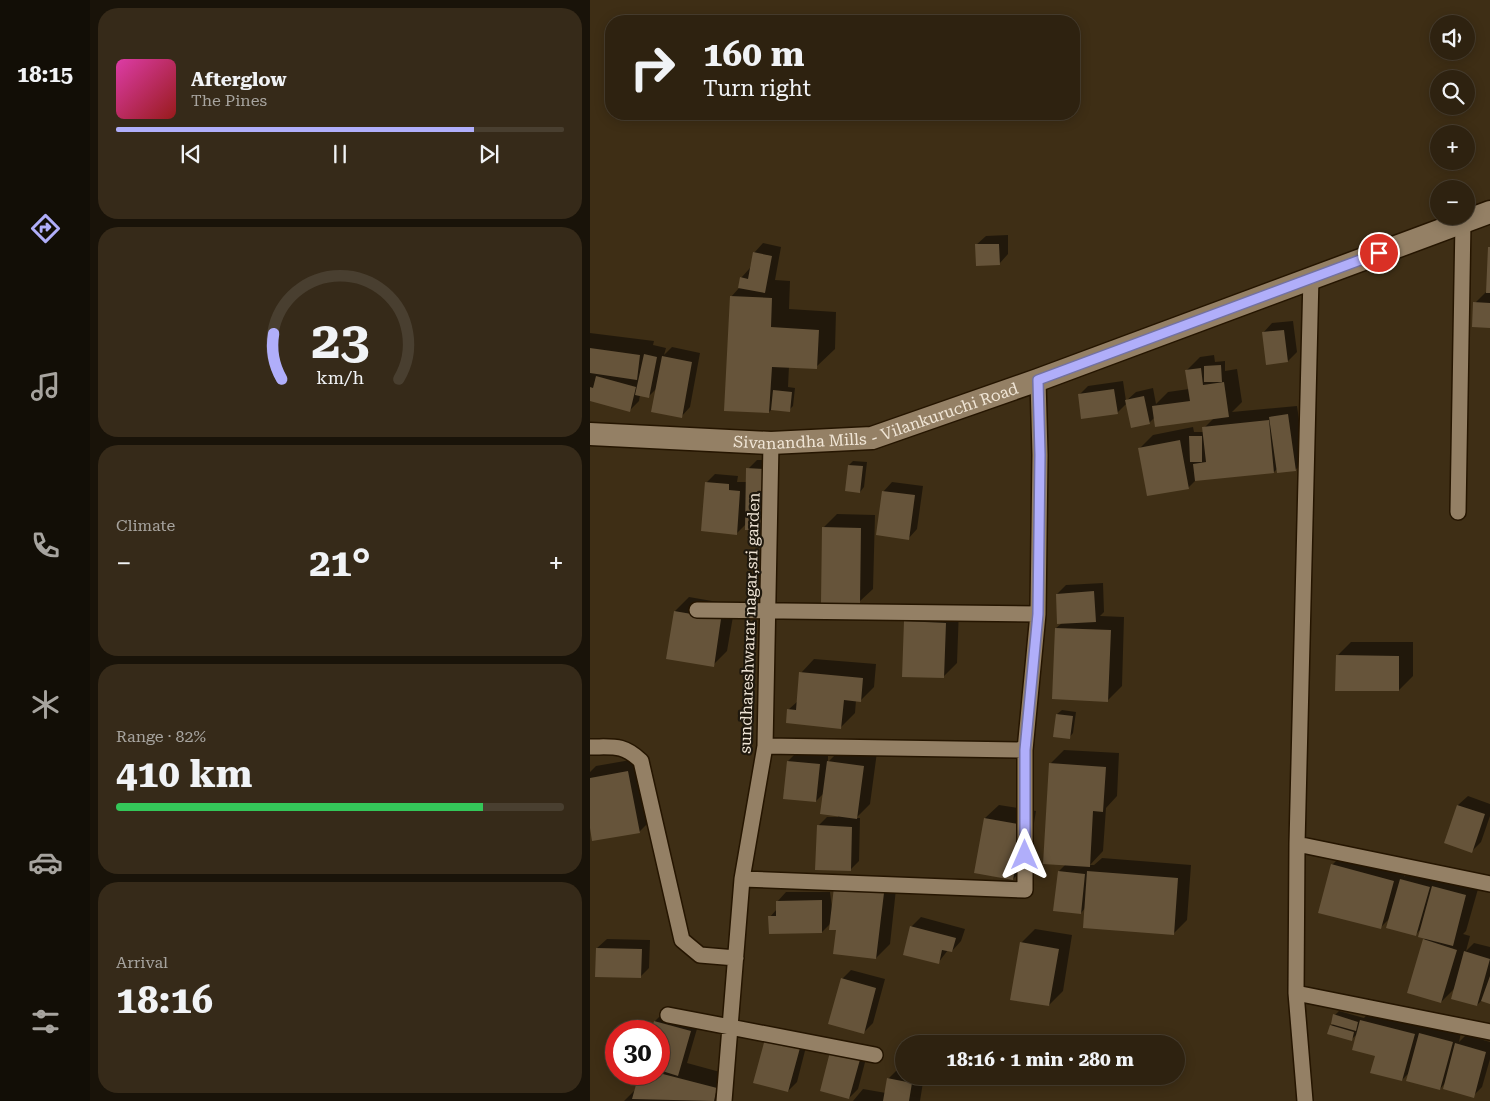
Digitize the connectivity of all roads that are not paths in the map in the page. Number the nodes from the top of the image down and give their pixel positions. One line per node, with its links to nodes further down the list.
1 (1490, 212): 2 (main road, Sivanandha Mills - Vilankuruchi Road)
2 (1475, 218)
3 (1456, 225): 5 (main road, Sivanandha Mills - Vilankuruchi Road)
4 (1464, 225): 9 (street)
5 (1311, 277): 6 (main road, Sivanandha Mills - Vilankuruchi Road); 16 (street)
6 (1038, 380): 8 (main road, Sivanandha Mills - Vilankuruchi Road); 12 (street)
7 (590, 434): 8 (main road, Sivanandha Mills - Vilankuruchi Road)
8 (771, 443): 11 (street, sundhareshwarar nagar,sri garden)
9 (1458, 512)
10 (697, 610): 11 (street)
11 (768, 610): 12 (street); 13 (street, sundhareshwarar nagar,sri garden)
12 (1038, 614): 15 (street)
13 (765, 746): 15 (street); 17 (street, sundhareshwarar nagar,sri garden)
14 (590, 747): 19 (street)
15 (1025, 750): 17 (street)
16 (1297, 844): 18 (street); 20 (street)
17 (742, 879): 19 (street, sundhareshwarar nagar,sri garden)
18 (1490, 884)
19 (736, 958): 22 (street, sundhareshwarar nagar,sri garden)
20 (1296, 993): 23 (street); 26 (street)
21 (668, 1015): 22 (street)
22 (730, 1025): 24 (street); 25 (street, sundhareshwarar nagar,sri garden)
23 (1490, 1032)
24 (874, 1055)
25 (724, 1101)
26 (1305, 1101)

